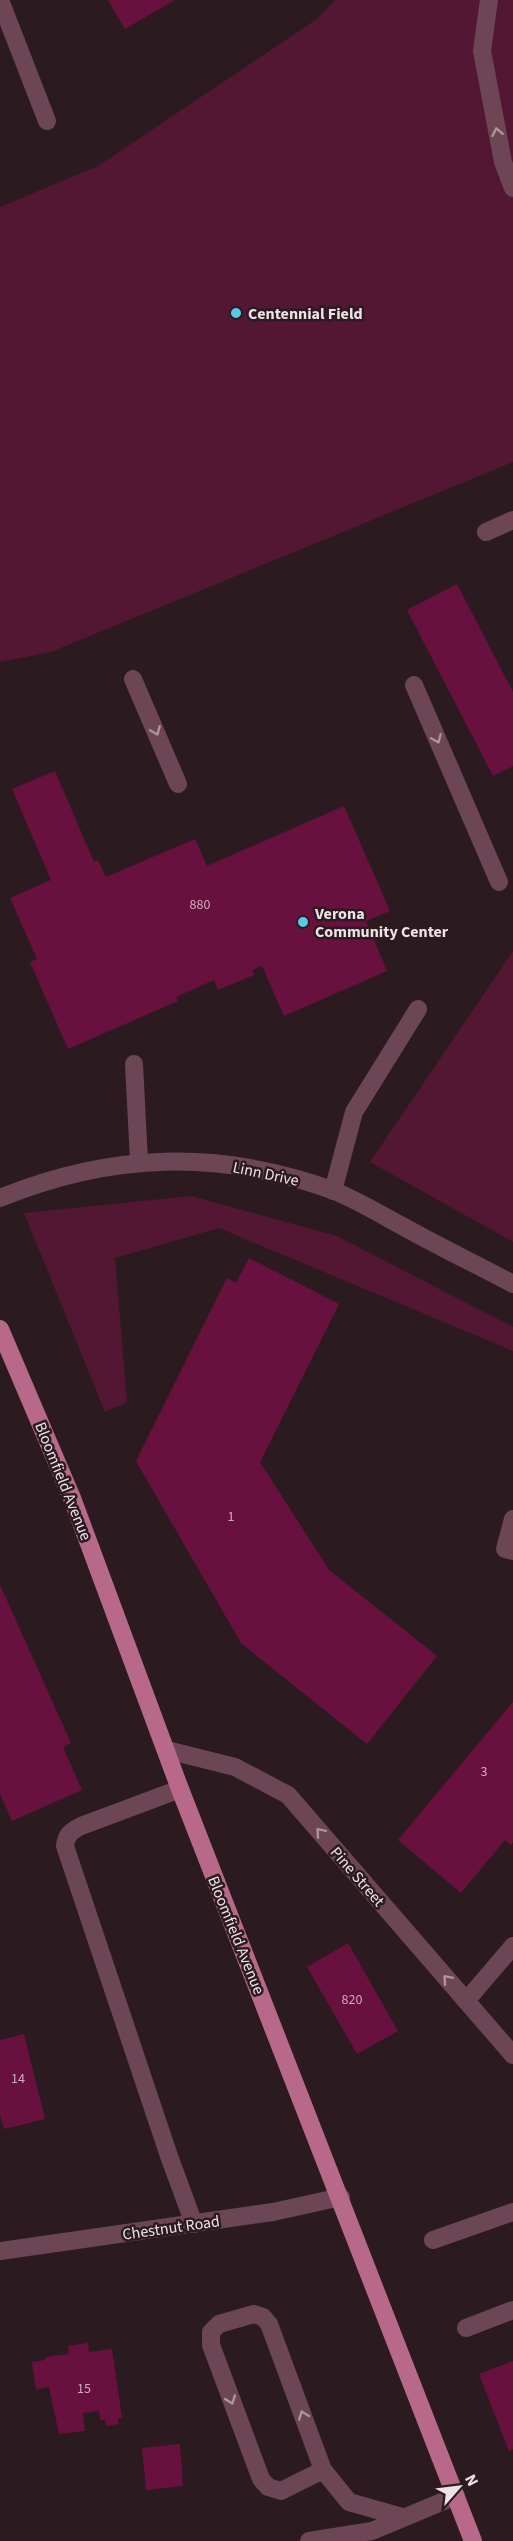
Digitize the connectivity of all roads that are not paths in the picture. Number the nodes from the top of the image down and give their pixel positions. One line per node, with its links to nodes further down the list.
1 (0, 0): 3 (street)
2 (489, 0): 4 (street, one-way to 2)
3 (48, 120)
4 (513, 188)
5 (513, 520): 6 (street)
6 (486, 532)
7 (134, 679): 9 (street, one-way to 9)
8 (414, 685): 10 (street, one-way to 10)
9 (178, 784)
10 (499, 882)
11 (418, 1009): 14 (street)
12 (134, 1064): 13 (street)
13 (139, 1161): 14 (street, Linn Drive); 15 (street, Linn Drive)
14 (333, 1191): 16 (street, Linn Drive)
15 (0, 1198)
16 (513, 1284)
17 (0, 1329): 20 (main road, Bloomfield Avenue)
18 (513, 1519): 19 (street)
19 (513, 1551)
20 (167, 1750): 21 (main road, Bloomfield Avenue); 23 (street, Pine Street, one-way to 20)
21 (180, 1789): 25 (main road, Bloomfield Avenue); 27 (street)
22 (513, 1946): 23 (street)
23 (466, 2001): 24 (street, Pine Street)
24 (513, 2055)
25 (341, 2197): 27 (street, Chestnut Road); 33 (main road, Bloomfield Avenue)
26 (513, 2212): 28 (street)
27 (194, 2224): 29 (street, Chestnut Road)
28 (433, 2240)
29 (0, 2251)
30 (513, 2310): 31 (street)
31 (466, 2328)
32 (323, 2470): 32 (street, one-way to 32); 34 (street)
33 (456, 2496): 34 (street); 36 (main road, Bloomfield Avenue)
34 (402, 2517): 35 (street)
35 (309, 2541)
36 (473, 2541)

